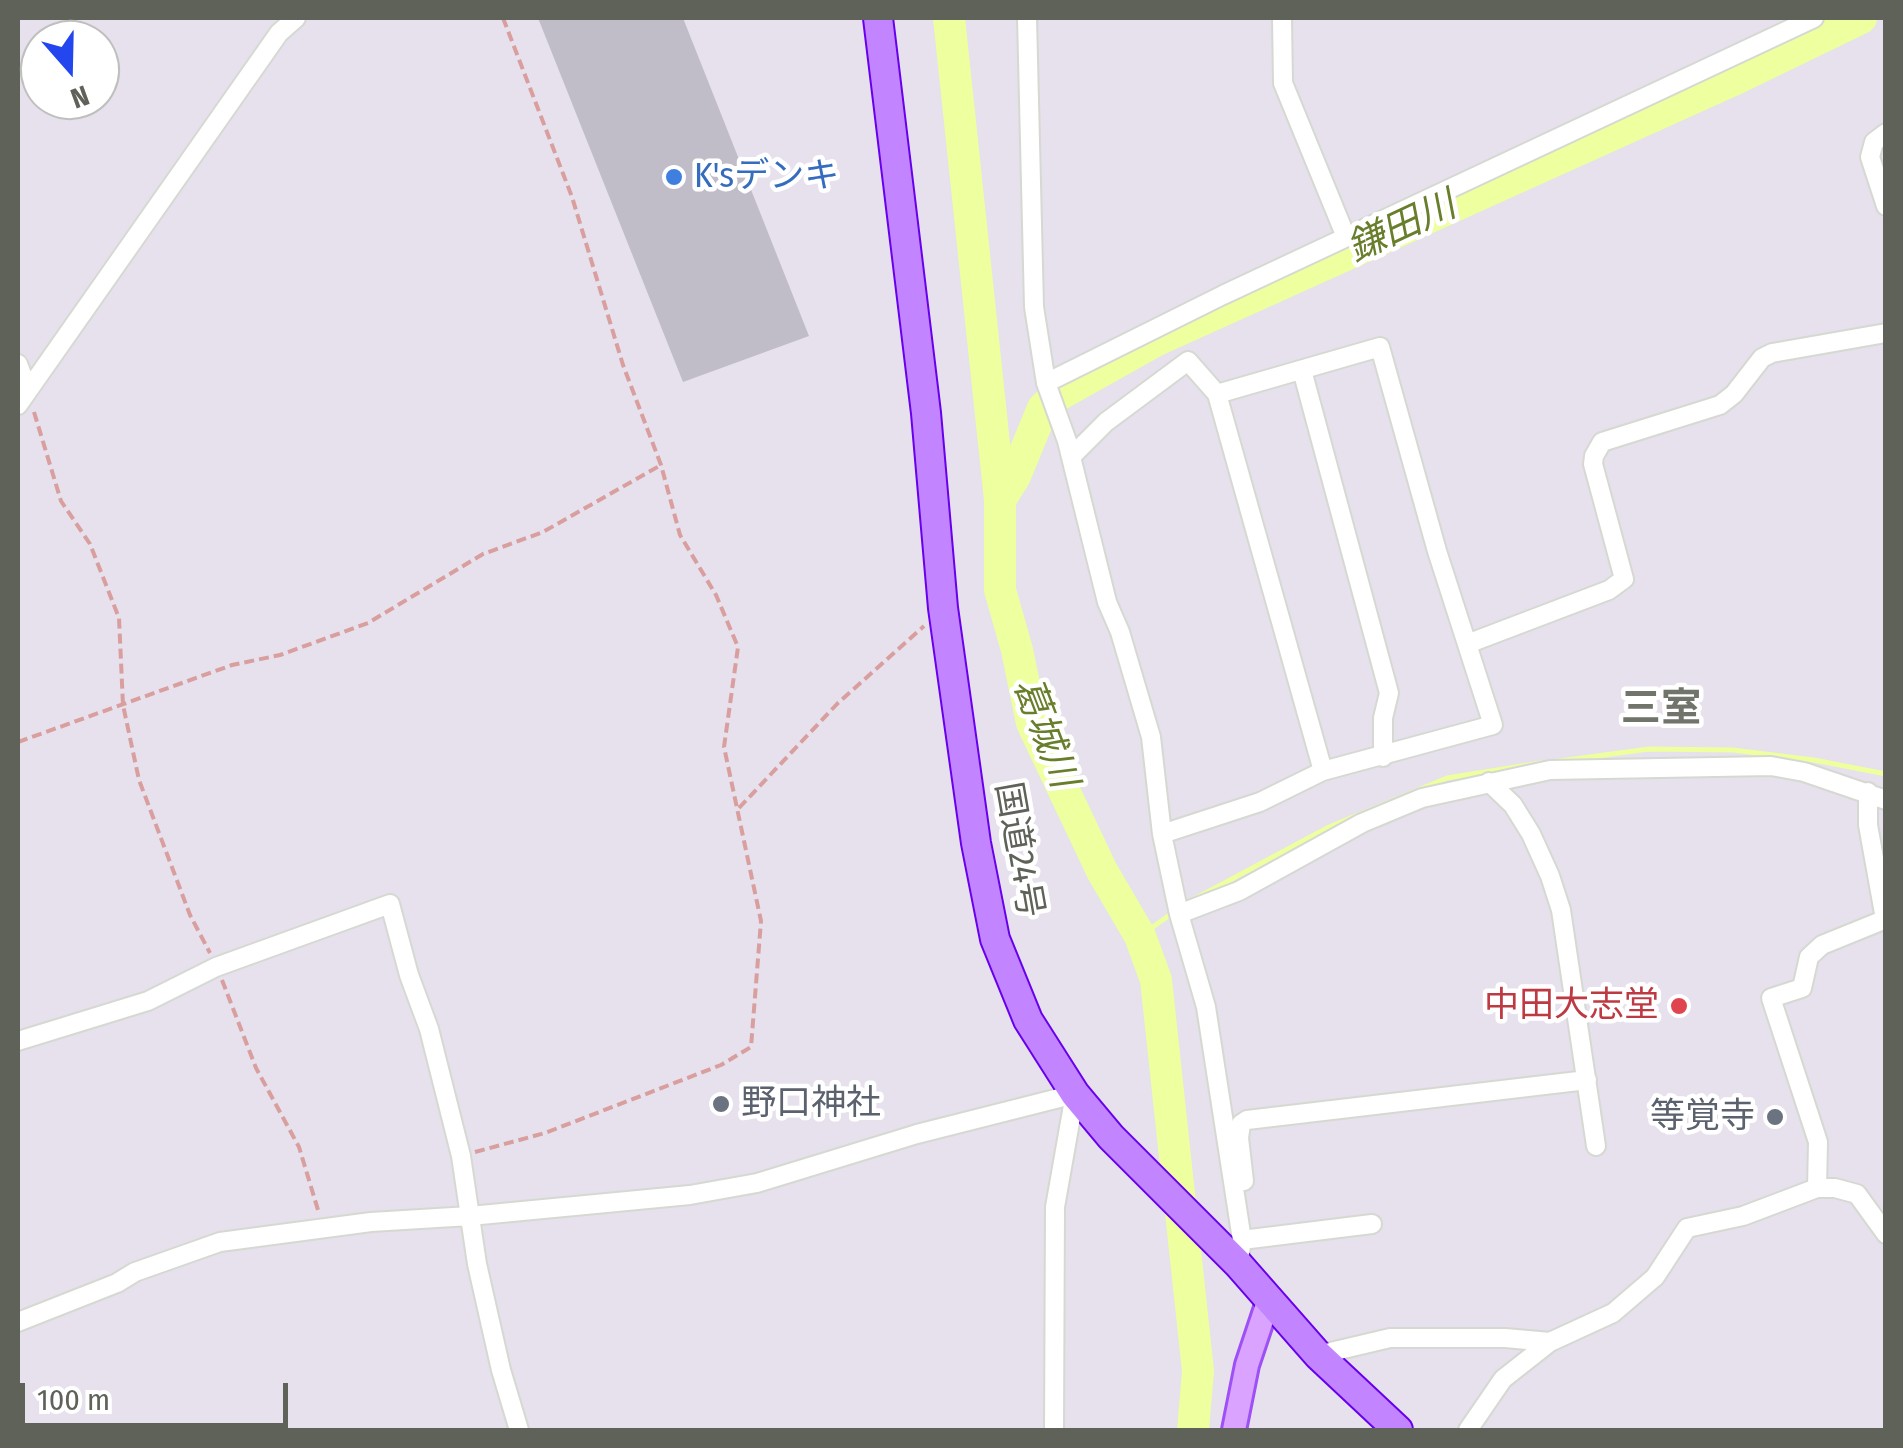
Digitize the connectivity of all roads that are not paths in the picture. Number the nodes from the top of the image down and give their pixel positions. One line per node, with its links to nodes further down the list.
1 (296, 18): 14 (street)
2 (878, 18): 26 (highway, 国道24号)
3 (1026, 18): 12 (street)
4 (1282, 18): 8 (street)
5 (1814, 18): 8 (street)
6 (1886, 133): 7 (street)
7 (1886, 206)
8 (1346, 238): 12 (street)
9 (1886, 333): 16 (street)
10 (18, 364): 14 (street)
11 (1302, 370): 13 (street); 16 (street); 17 (street)
12 (1046, 382): 15 (street)
13 (1217, 394): 15 (street); 18 (street)
14 (22, 397)
15 (1069, 449): 21 (street)
16 (1466, 644): 17 (street)
17 (1383, 757): 18 (street)
18 (1323, 772): 21 (street)
19 (1490, 782): 20 (street); 22 (street); 25 (street)
20 (1877, 796): 23 (street)
21 (1162, 834): 22 (street)
22 (1179, 914): 32 (street)
23 (1885, 918): 28 (street)
24 (18, 1041): 29 (street)
25 (1587, 1080): 27 (street); 32 (street)
26 (1075, 1094): 29 (street); 32 (highway, 国道24号); 38 (street)
27 (1596, 1146)
28 (1817, 1188): 31 (street); 35 (street)
29 (470, 1216): 34 (street); 37 (street)
30 (1372, 1224): 32 (street)
31 (1886, 1234)
32 (1236, 1246): 33 (highway, 国道24号)
33 (1268, 1299): 36 (highway, 国道24号); 39 (main road)
34 (18, 1322)
35 (1550, 1342): 36 (street); 41 (street)
36 (1318, 1355): 40 (highway, 国道24号)
37 (519, 1430)
38 (1054, 1430)
39 (1234, 1430)
40 (1398, 1430)
41 (1468, 1430)

